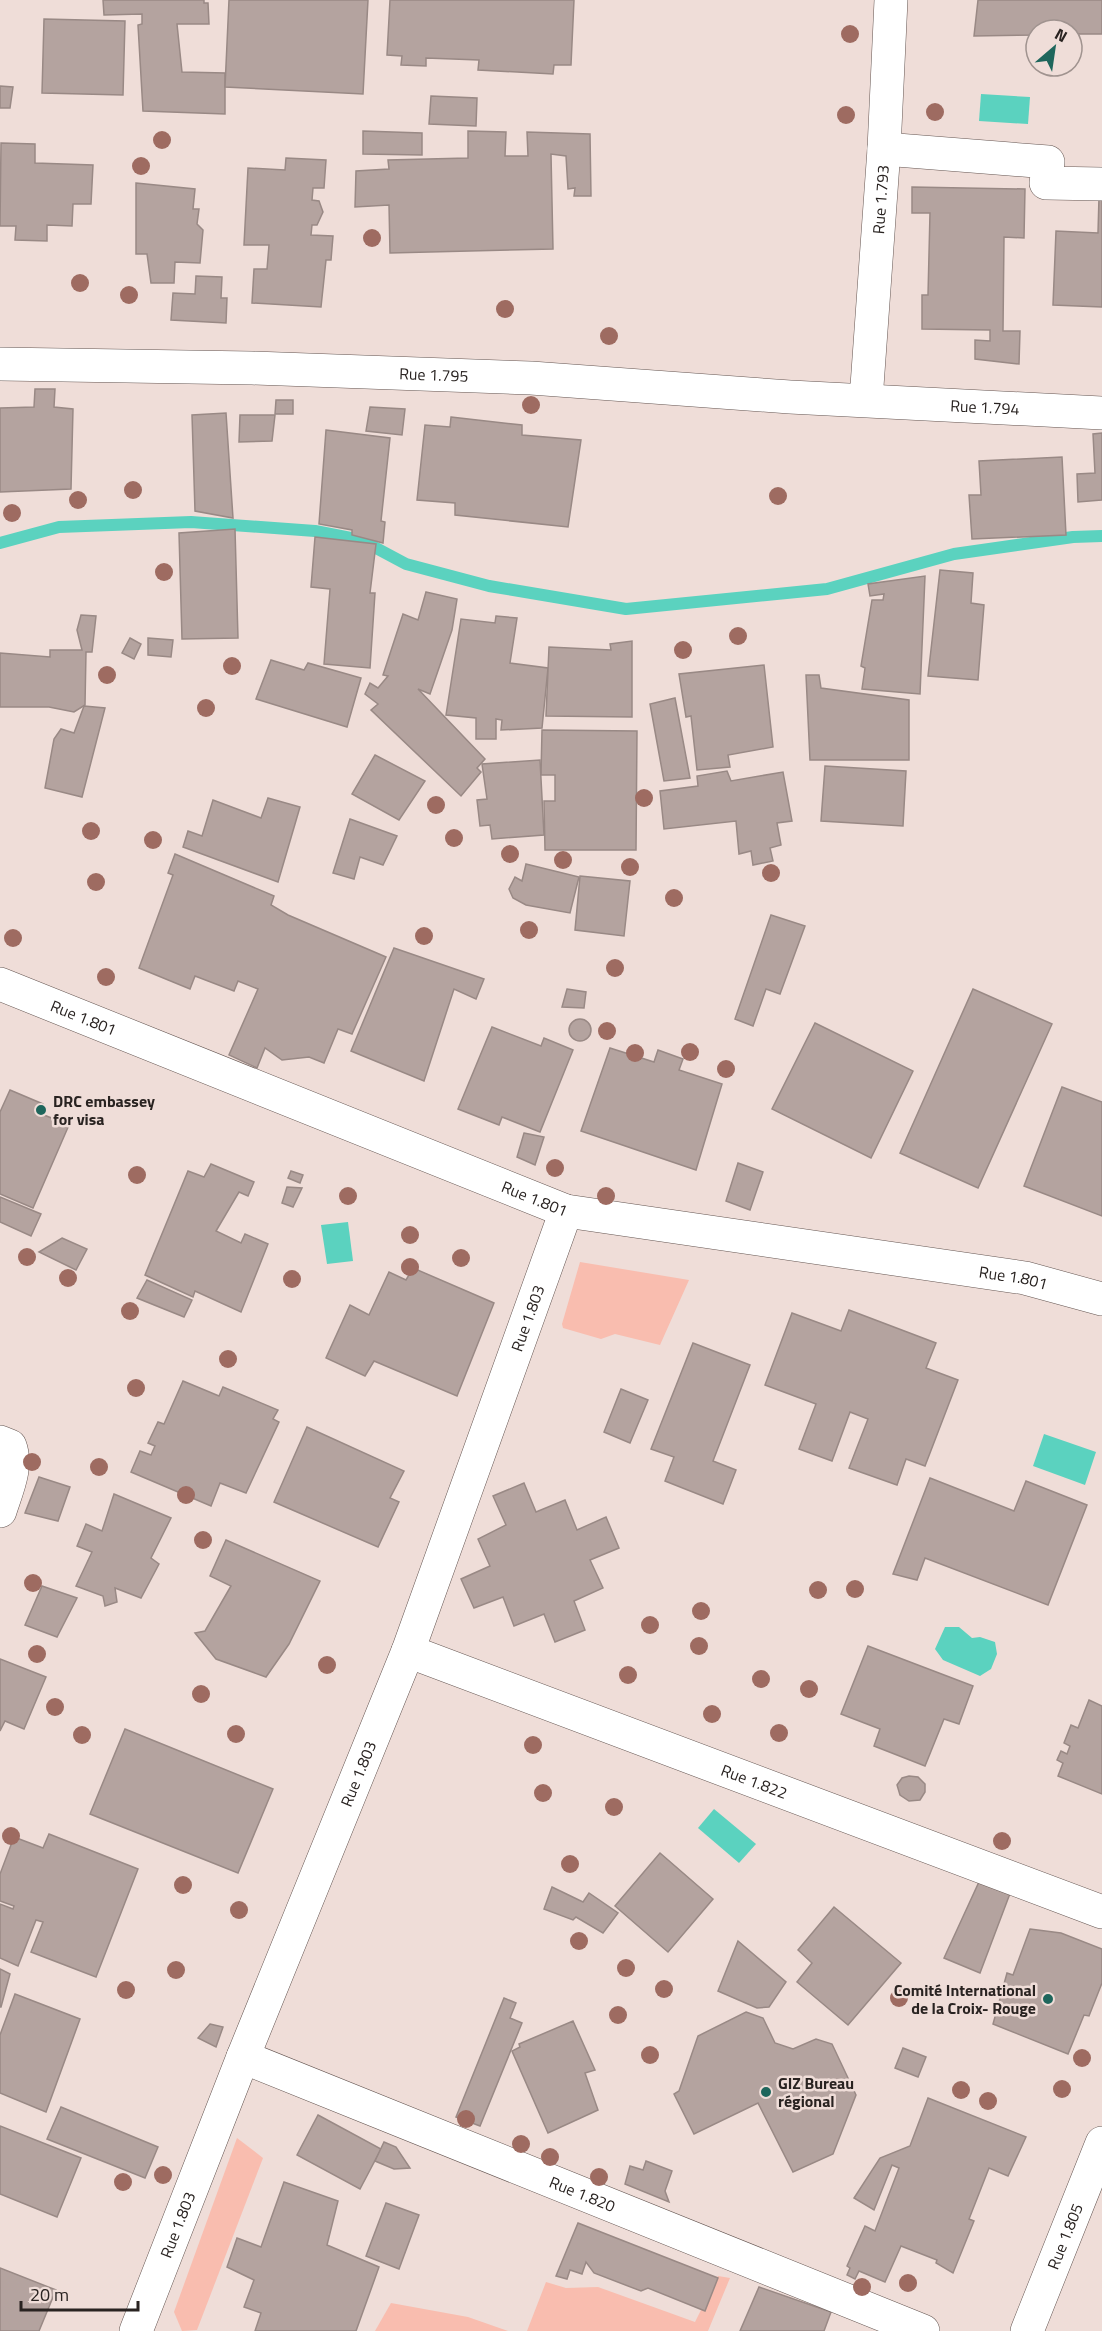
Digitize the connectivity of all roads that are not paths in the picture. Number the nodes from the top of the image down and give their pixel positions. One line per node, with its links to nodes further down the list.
1 (891, 0): 2 (street, Rue 1.793)
2 (884, 150): 3 (street); 5 (street, Rue 1.793)
3 (1102, 184)
4 (0, 364): 5 (street, Rue 1.795)
5 (866, 400): 6 (street, Rue 1.794)
6 (1102, 413)
7 (0, 984): 8 (street, Rue 1.801)
8 (566, 1211): 9 (street, Rue 1.801); 12 (street, Rue 1.803)
9 (1102, 1299)
10 (0, 1442): 11 (street)
11 (0, 1511)
12 (408, 1652): 13 (street, Rue 1.822); 14 (street, Rue 1.803)
13 (1102, 1912)
14 (243, 2057): 16 (street, Rue 1.803); 17 (street, Rue 1.820)
15 (1102, 2143): 18 (street, Rue 1.805)
16 (136, 2331)
17 (923, 2331)
18 (1027, 2331)

